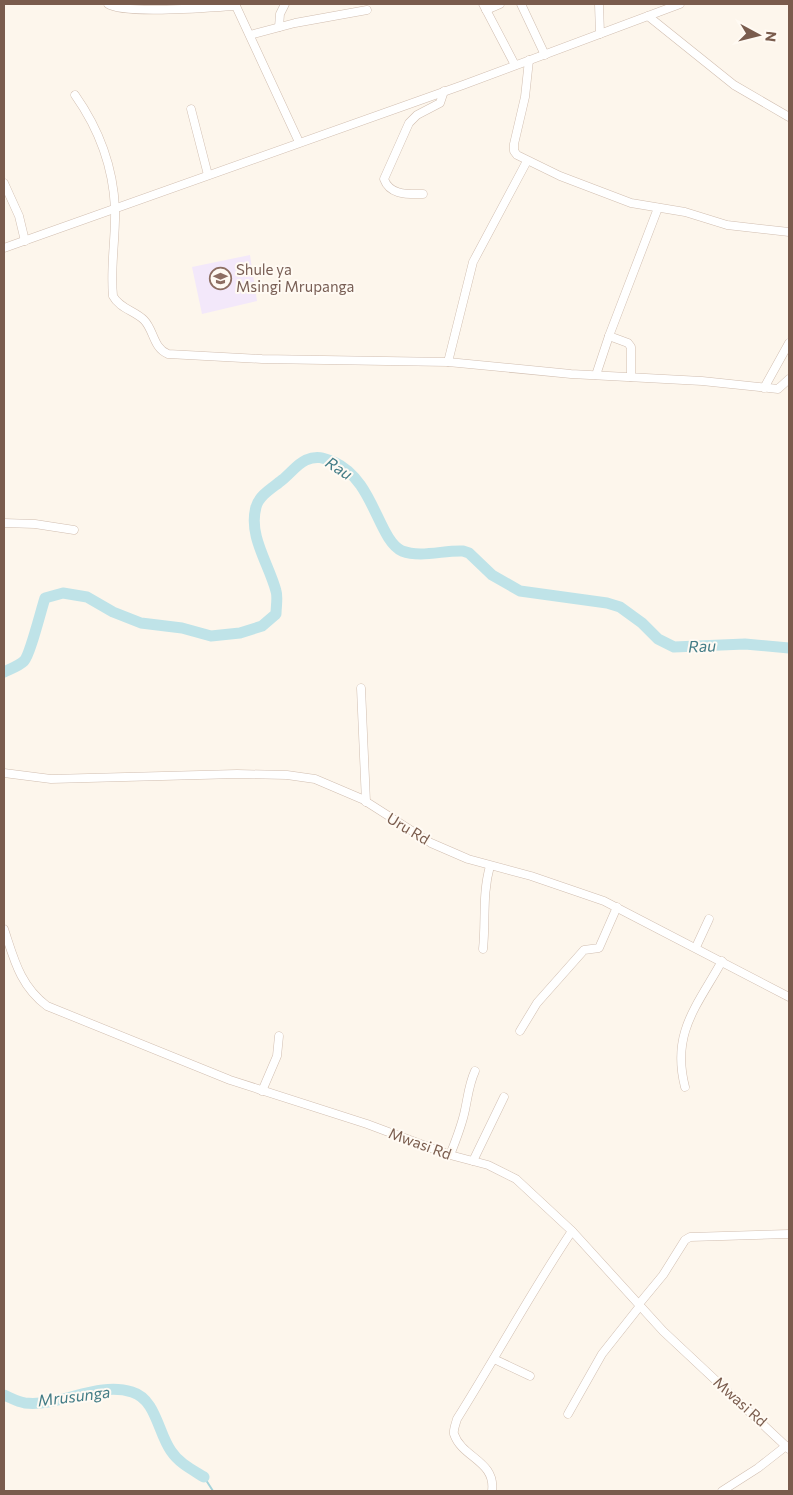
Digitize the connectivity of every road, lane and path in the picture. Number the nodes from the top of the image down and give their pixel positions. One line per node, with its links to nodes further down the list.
1 (108, 4): 7 (street)
2 (285, 4): 11 (street)
3 (500, 4): 8 (street)
4 (521, 4): 14 (street)
5 (599, 4): 12 (street)
6 (680, 4): 10 (street)
7 (235, 5): 13 (street)
8 (484, 7): 16 (street)
9 (367, 10): 11 (street)
10 (648, 16): 12 (street); 20 (street)
11 (279, 26): 13 (street)
12 (600, 34): 14 (street)
13 (250, 35): 21 (street)
14 (545, 54): 15 (street)
15 (529, 60): 16 (street); 22 (street)
16 (515, 65): 17 (street)
17 (444, 91): 21 (street); 25 (street)
18 (75, 95): 27 (street)
19 (191, 109): 23 (street)
20 (789, 117)
21 (299, 142): 23 (street)
22 (527, 161): 26 (street); 33 (street)
23 (208, 176): 27 (street)
24 (4, 182): 29 (street)
25 (423, 194)
26 (658, 208): 28 (street); 31 (street)
27 (115, 209): 29 (street); 33 (street)
28 (789, 232)
29 (25, 240): 30 (street)
30 (4, 248)
31 (609, 336): 34 (street); 35 (street)
32 (789, 343): 37 (street)
33 (448, 362): 34 (street)
34 (596, 375): 35 (street)
35 (631, 377): 37 (street)
36 (789, 379): 37 (street)
37 (764, 388)
38 (4, 523): 39 (street)
39 (74, 530)
40 (361, 688): 42 (street)
41 (4, 773): 42 (street, Uru Rd)
42 (366, 802): 43 (street, Uru Rd)
43 (490, 866): 44 (street, Uru Rd); 48 (street)
44 (617, 907): 47 (street, Uru Rd); 51 (street)
45 (709, 918): 47 (street)
46 (4, 929): 55 (street, Mwasi Rd)
47 (696, 948): 49 (street, Uru Rd)
48 (483, 949)
49 (722, 961): 50 (street, Uru Rd); 54 (street)
50 (789, 997)
51 (520, 1032)
52 (279, 1036): 55 (street)
53 (475, 1071): 57 (street)
54 (685, 1087)
55 (262, 1091): 57 (street, Mwasi Rd)
56 (504, 1097): 58 (street)
57 (450, 1155): 58 (street, Mwasi Rd)
58 (473, 1161): 59 (street, Mwasi Rd)
59 (572, 1231): 61 (street, Mwasi Rd); 62 (street)
60 (789, 1234): 61 (street)
61 (639, 1305): 64 (street); 65 (street, Mwasi Rd)
62 (494, 1359): 63 (street); 66 (street)
63 (530, 1376)
64 (568, 1414)
65 (788, 1447): 67 (street)
66 (492, 1491)
67 (722, 1491)

